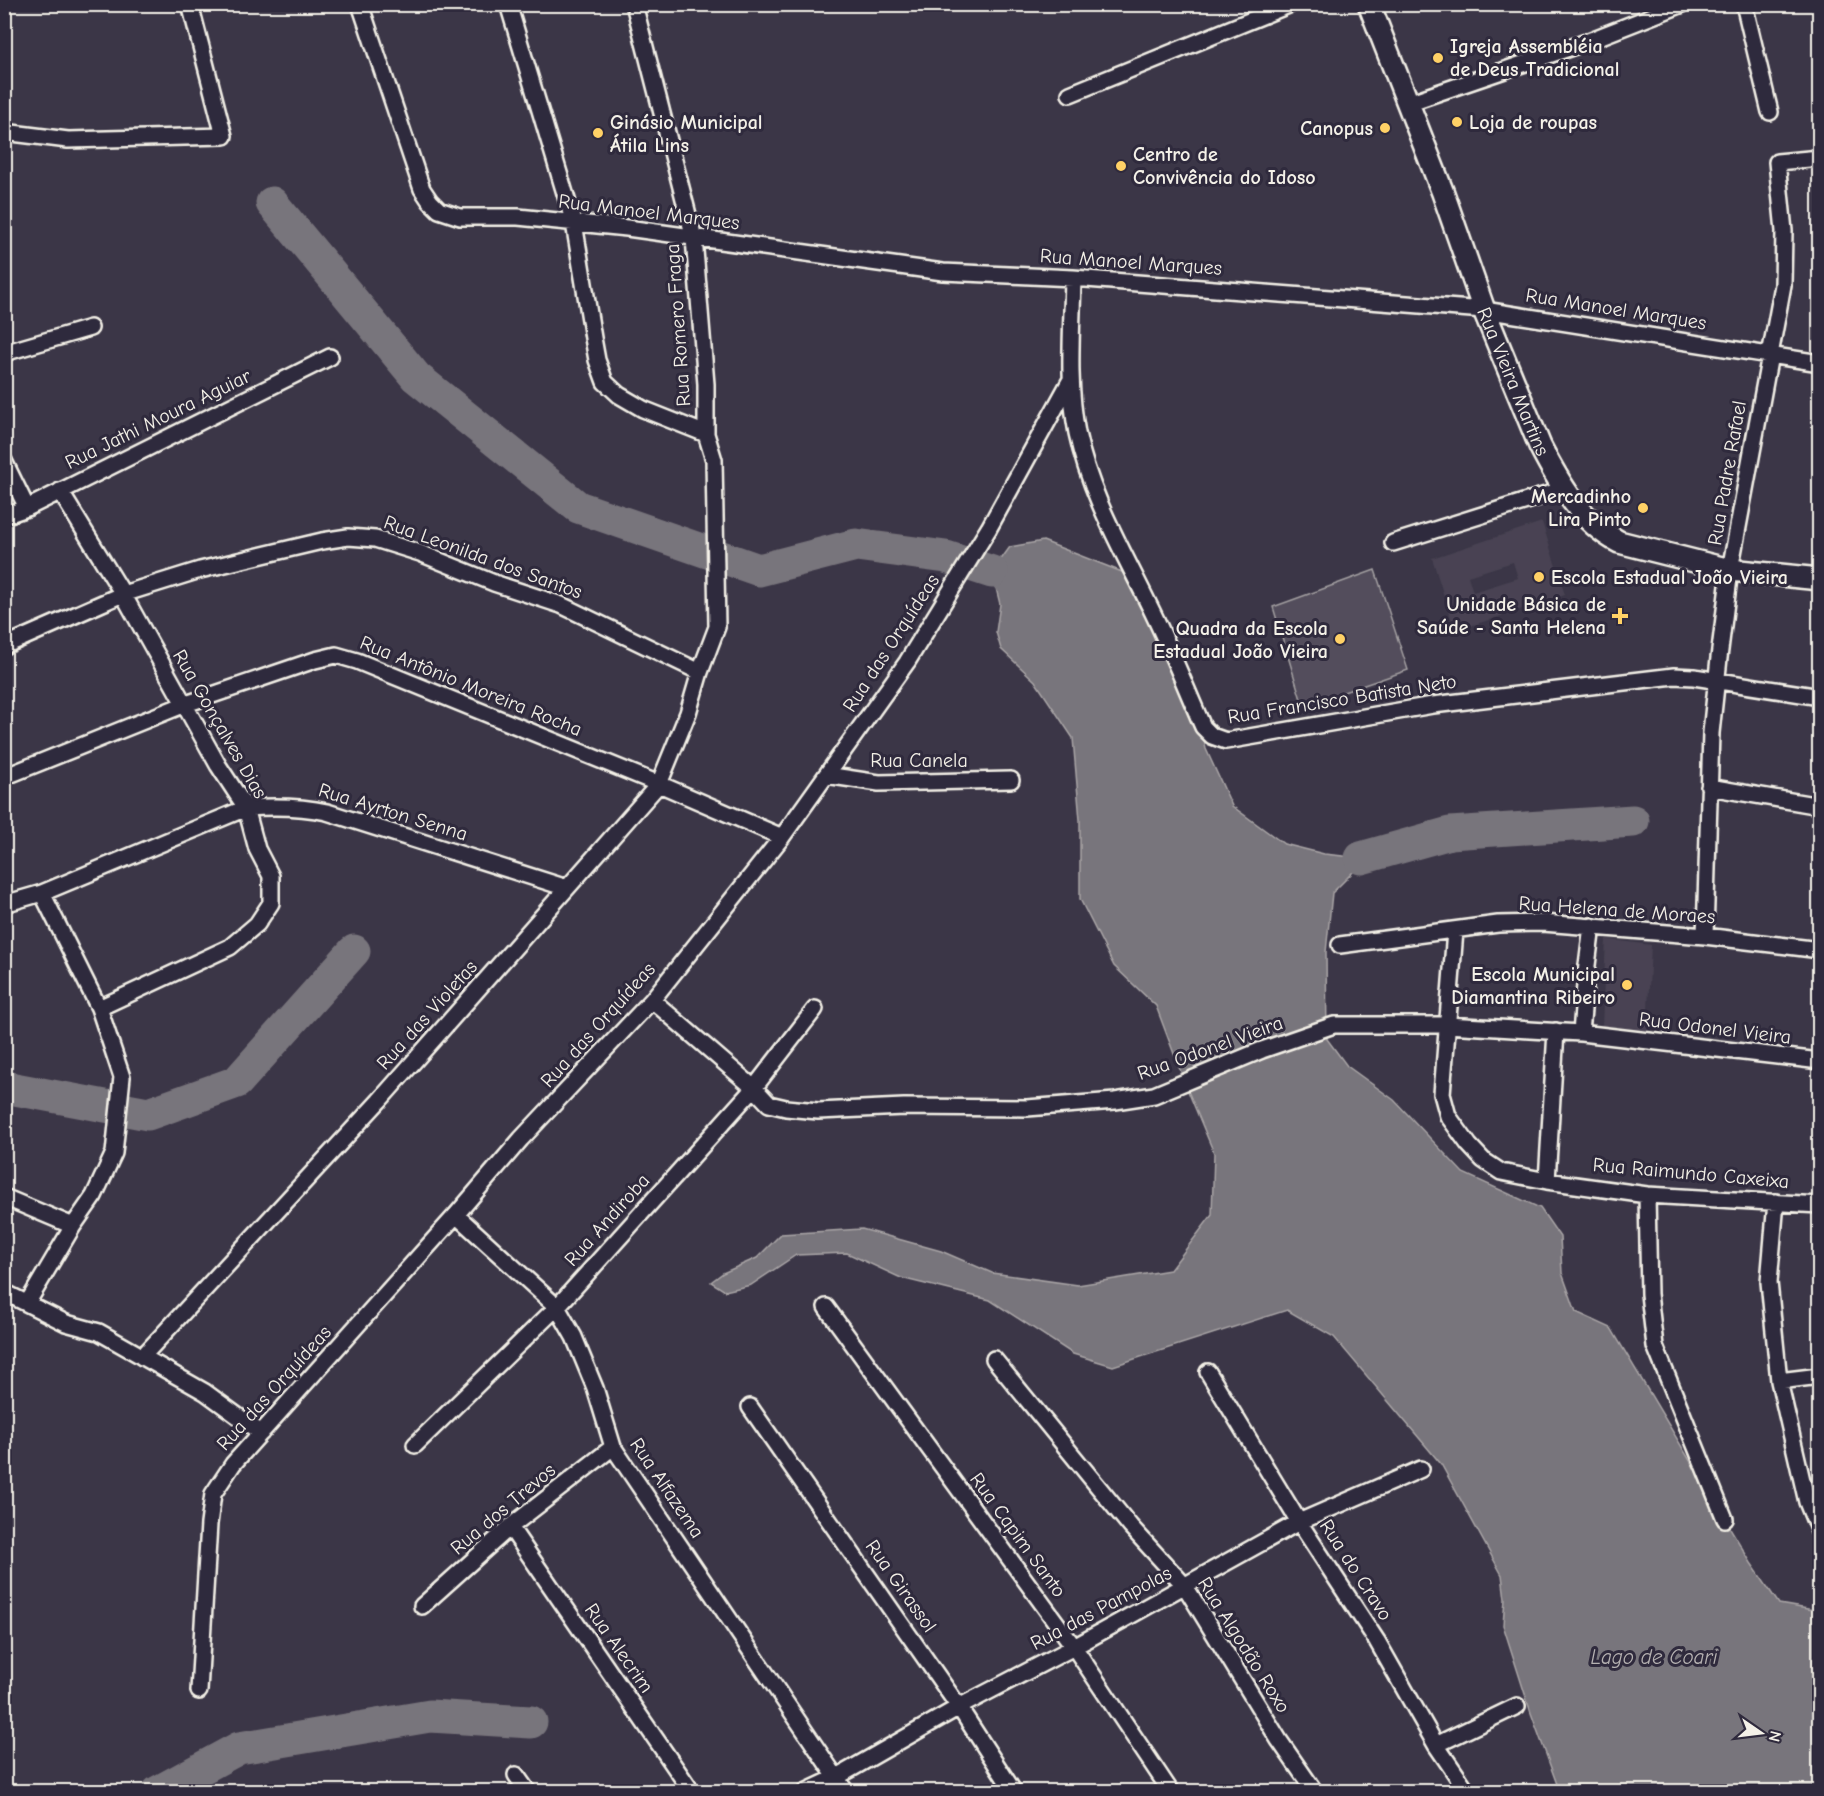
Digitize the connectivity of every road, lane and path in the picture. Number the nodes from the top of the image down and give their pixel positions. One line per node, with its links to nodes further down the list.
1 (190, 4): 12 (street)
2 (360, 4): 14 (street, Rua Manoel Marques)
3 (508, 4): 14 (street)
4 (634, 4): 15 (street, Rua Romero Fraga)
5 (1291, 4): 9 (street)
6 (1369, 4): 10 (main road, Rua Vieira Martins)
7 (1683, 4): 10 (street)
8 (1744, 4): 11 (street)
9 (1070, 94)
10 (1408, 103): 17 (main road, Rua Vieira Martins)
11 (1770, 112)
12 (4, 132)
13 (1820, 158): 20 (street, Rua Padre Rafael)
14 (574, 223): 15 (street, Rua Manoel Marques); 24 (street)
15 (694, 238): 16 (street, Rua Manoel Marques); 24 (street, Rua Romero Fraga)
16 (1073, 278): 17 (street, Rua Manoel Marques); 23 (street, Rua Francisco Batista Neto)
17 (1484, 310): 20 (street, Rua Manoel Marques); 26 (main road, Rua Vieira Martins)
18 (90, 328): 19 (street)
19 (4, 353)
20 (1770, 354): 22 (street, Rua Manoel Marques); 31 (street, Rua Padre Rafael)
21 (330, 357): 27 (street, Rua Jathi Moura Aguiar)
22 (1820, 363)
23 (1070, 381): 37 (street, Rua Francisco Batista Neto); 40 (street, Rua das Orquídeas)
24 (706, 434): 34 (street, Rua Romero Fraga)
25 (4, 461): 28 (street)
26 (1565, 489): 30 (street); 31 (main road, Rua Vieira Martins)
27 (60, 491): 28 (street, Rua Jathi Moura Aguiar); 33 (street, Rua Gonçalves Dias)
28 (27, 508): 29 (street, Rua Jathi Moura Aguiar)
29 (4, 516)
30 (1393, 543)
31 (1730, 570): 32 (main road, Rua Vieira Martins); 37 (street, Rua Padre Rafael)
32 (1820, 579)
33 (123, 594): 35 (street, Rua Leonilda dos Santos); 36 (street, Rua Leonilda dos Santos); 39 (street, Rua Gonçalves Dias)
34 (717, 627): 36 (street, Rua das Violetas)
35 (4, 646)
36 (700, 672): 43 (street, Rua das Violetas)
37 (1717, 681): 38 (street, Rua Francisco Batista Neto); 44 (street, Rua Padre Rafael)
38 (1820, 697)
39 (183, 705): 41 (street, Rua Antônio Moreira Rocha); 43 (street, Rua Antônio Moreira Rocha); 46 (street, Rua Gonçalves Dias)
40 (826, 776): 42 (street, Rua Canela); 47 (street, Rua das Orquídeas)
41 (4, 777)
42 (1011, 780)
43 (659, 784): 47 (street, Rua Antônio Moreira Rocha); 48 (street, Rua das Violetas)
44 (1709, 787): 45 (street); 53 (street, Rua Padre Rafael)
45 (1820, 806)
46 (246, 808): 48 (street, Rua Ayrton Senna); 49 (street, Rua Ayrton Senna); 57 (street, Rua Gonçalves Dias)
47 (782, 837): 56 (street, Rua das Orquídeas)
48 (567, 888): 75 (street, Rua das Violetas)
49 (42, 893): 50 (street, Rua Ayrton Senna); 57 (street)
50 (4, 904)
51 (1592, 926): 52 (street, Rua Helena de Moraes); 53 (street, Rua Helena de Moraes); 61 (street)
52 (1455, 931): 54 (street, Rua Helena de Moraes); 59 (street, Rua Raimundo Caxeixa)
53 (1705, 936): 55 (street, Rua Helena de Moraes)
54 (1340, 945)
55 (1820, 950)
56 (652, 1000): 63 (street, Rua Odonel Vieira); 69 (street, Rua das Orquídeas)
57 (99, 1008): 70 (street)
58 (814, 1009): 63 (street, Rua Andiroba)
59 (1447, 1025): 60 (street, Rua Odonel Vieira); 63 (street, Rua Odonel Vieira); 64 (street, Rua Raimundo Caxeixa)
60 (1556, 1031): 61 (street, Rua Odonel Vieira); 64 (street)
61 (1581, 1033): 62 (street, Rua Odonel Vieira)
62 (1820, 1061)
63 (754, 1088): 73 (street, Rua Andiroba)
64 (1547, 1181): 65 (street, Rua Raimundo Caxeixa)
65 (1647, 1195): 67 (street, Rua Raimundo Caxeixa); 85 (street)
66 (4, 1197): 70 (street)
67 (1776, 1202): 68 (street, Rua Raimundo Caxeixa); 79 (street)
68 (1820, 1205)
69 (456, 1215): 73 (street, Rua Alfazema); 81 (street, Rua das Orquídeas)
70 (73, 1226): 72 (street)
71 (4, 1292): 72 (street)
72 (28, 1302): 75 (street)
73 (558, 1307): 82 (street, Rua Andiroba); 83 (street, Rua Alfazema)
74 (826, 1307): 91 (street, Rua Capim Santo)
75 (142, 1357): 81 (street)
76 (994, 1359): 89 (street, Rua Algodão Roxo)
77 (1208, 1372): 86 (street, Rua do Cravo)
78 (1820, 1376): 79 (street)
79 (1779, 1381): 88 (street)
80 (750, 1407): 94 (street, Rua Girassol)
81 (261, 1433): 92 (street, Rua das Orquídeas)
82 (415, 1445)
83 (613, 1447): 87 (street, Rua dos Trevos); 97 (street, Rua Alfazema)
84 (1421, 1469): 86 (street, Rua das Pampolas)
85 (1725, 1519)
86 (1299, 1522): 89 (street, Rua das Pampolas); 95 (street, Rua do Cravo)
87 (510, 1527): 90 (street, Rua dos Trevos); 99 (street, Rua Alecrim)
88 (1820, 1534)
89 (1185, 1586): 91 (street, Rua das Pampolas); 104 (street, Rua Algodão Roxo)
90 (422, 1606)
91 (1074, 1647): 94 (street, Rua das Pampolas); 103 (street, Rua Capim Santo)
92 (199, 1691)
93 (1517, 1706): 95 (street)
94 (959, 1707): 97 (street, Rua das Pampolas); 102 (street, Rua Girassol)
95 (1436, 1745): 105 (street, Rua do Cravo)
96 (516, 1775): 98 (street)
97 (837, 1777): 100 (street, Rua das Pampolas); 101 (street, Rua Alfazema)
98 (528, 1791)
99 (692, 1791)
100 (805, 1791)
101 (846, 1791)
102 (1014, 1791)
103 (1171, 1791)
104 (1315, 1791)
105 (1468, 1791)

